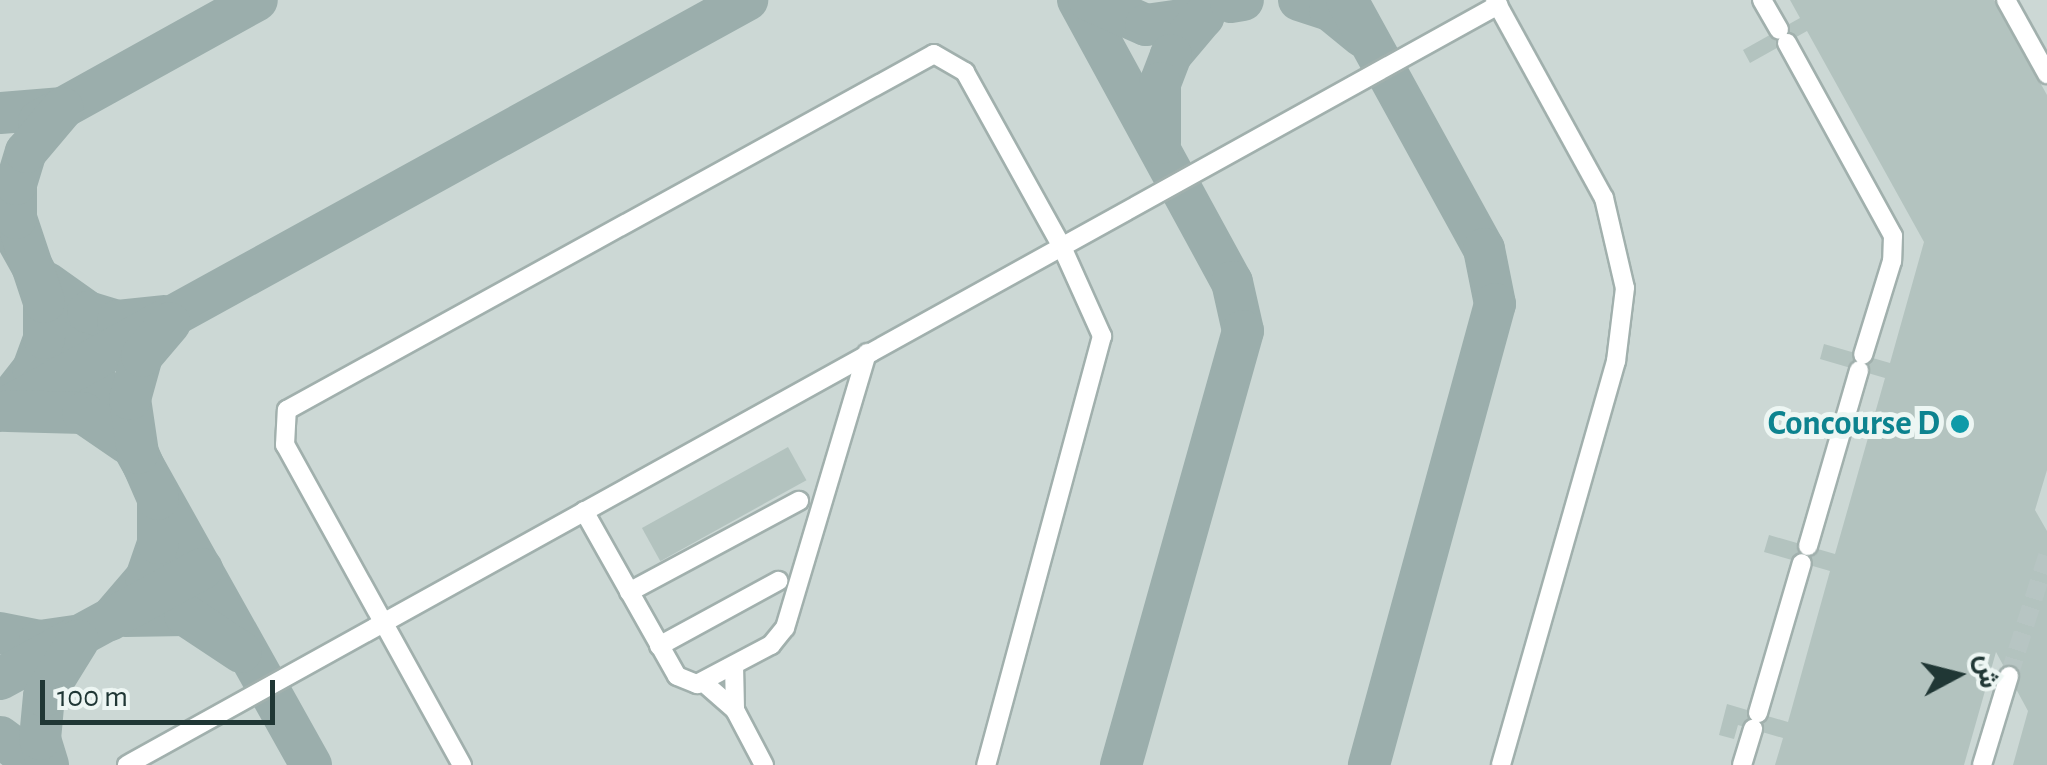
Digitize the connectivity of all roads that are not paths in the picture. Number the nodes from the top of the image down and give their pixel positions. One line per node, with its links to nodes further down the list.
1 (1762, 0): 22 (lane)
2 (2006, 0): 4 (lane)
3 (1496, 2): 5 (lane); 21 (lane)
4 (2047, 74)
5 (1062, 247): 6 (lane); 11 (lane); 20 (lane)
6 (867, 353): 8 (lane); 13 (lane)
7 (799, 501): 10 (lane)
8 (584, 511): 10 (lane); 11 (lane)
9 (778, 581): 12 (lane)
10 (629, 592): 12 (lane)
11 (381, 620): 17 (lane); 18 (lane)
12 (659, 646): 15 (lane)
13 (734, 664): 15 (lane); 16 (lane)
14 (2009, 676): 23 (lane)
15 (702, 682): 16 (lane)
16 (735, 710): 19 (lane)
17 (127, 765)
18 (462, 765)
19 (764, 765)
20 (986, 765)
21 (1501, 765)
22 (1742, 765)
23 (1982, 765)

